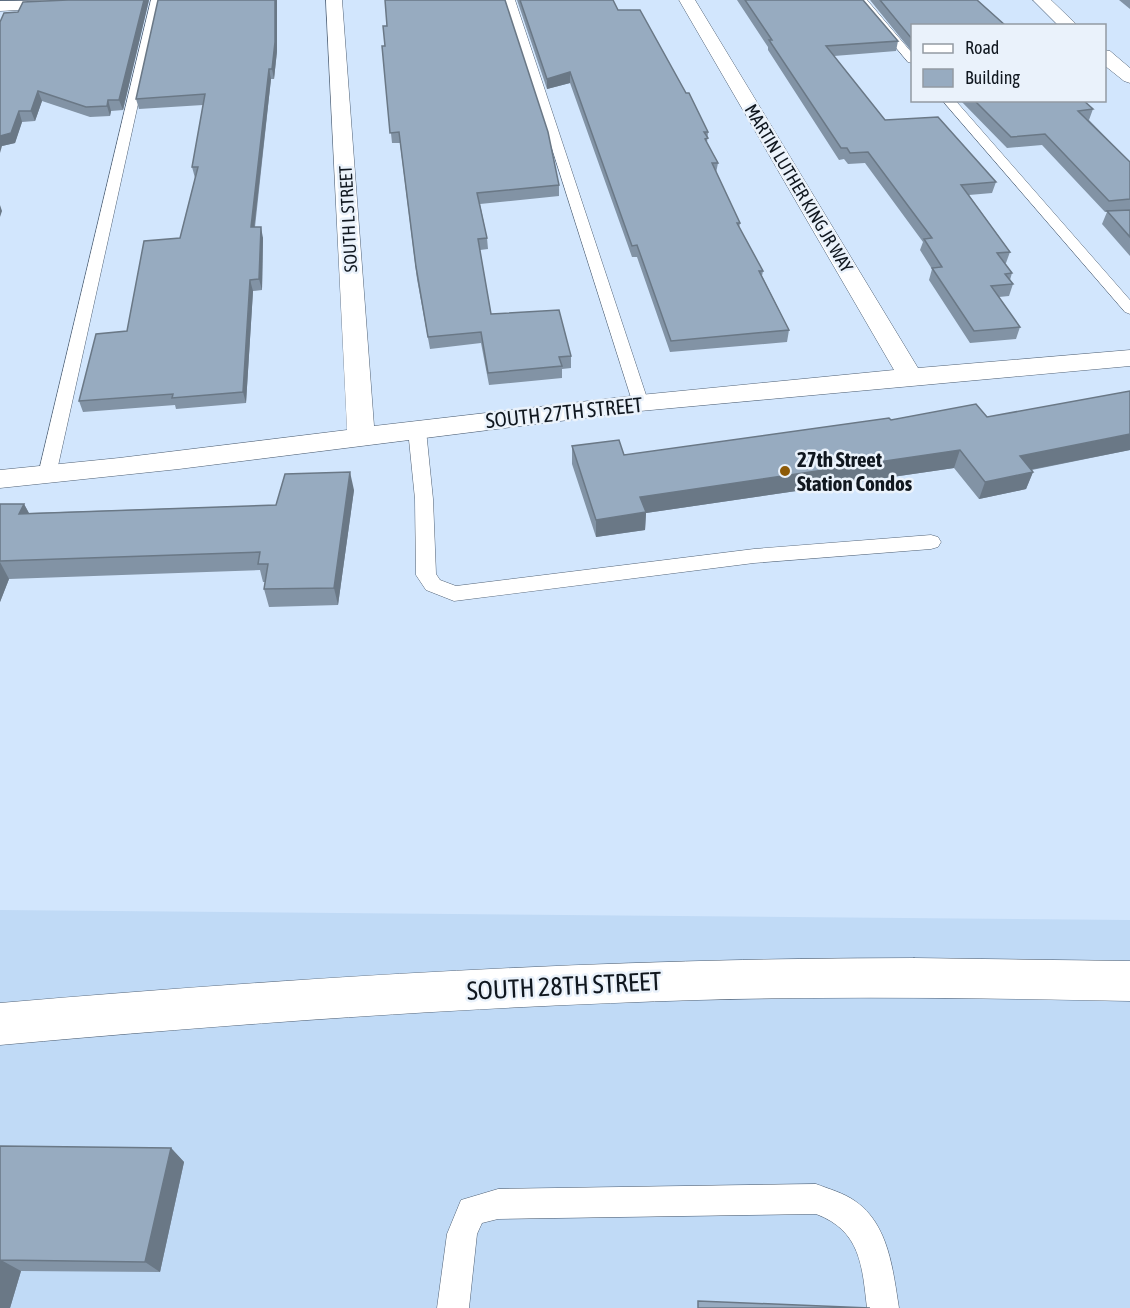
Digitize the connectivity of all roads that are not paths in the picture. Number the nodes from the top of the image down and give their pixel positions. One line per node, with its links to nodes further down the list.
1 (112, 0): 8 (street)
2 (156, 0): 20 (lane)
3 (334, 0): 19 (street, SOUTH L STREET)
4 (510, 0): 17 (lane)
5 (687, 0): 16 (street, MARTIN LUTHER KING JR WAY)
6 (861, 0): 11 (lane)
7 (1041, 0): 9 (street)
8 (0, 6)
9 (1068, 24)
10 (1106, 57): 12 (street)
11 (911, 59)
12 (1130, 77)
13 (950, 102): 14 (lane)
14 (1130, 309)
15 (1130, 358): 16 (street, SOUTH 27TH STREET)
16 (910, 376): 17 (street, SOUTH 27TH STREET)
17 (641, 404): 18 (street, SOUTH 27TH STREET)
18 (417, 430): 19 (street, SOUTH 27TH STREET); 22 (lane)
19 (361, 438): 20 (street, SOUTH 27TH STREET)
20 (47, 475): 21 (street, SOUTH 27TH STREET)
21 (0, 479)
22 (931, 543)
23 (1130, 981): 24 (street, SOUTH 28TH STREET)
24 (0, 1024)
25 (453, 1308): 26 (lane)
26 (883, 1308)

